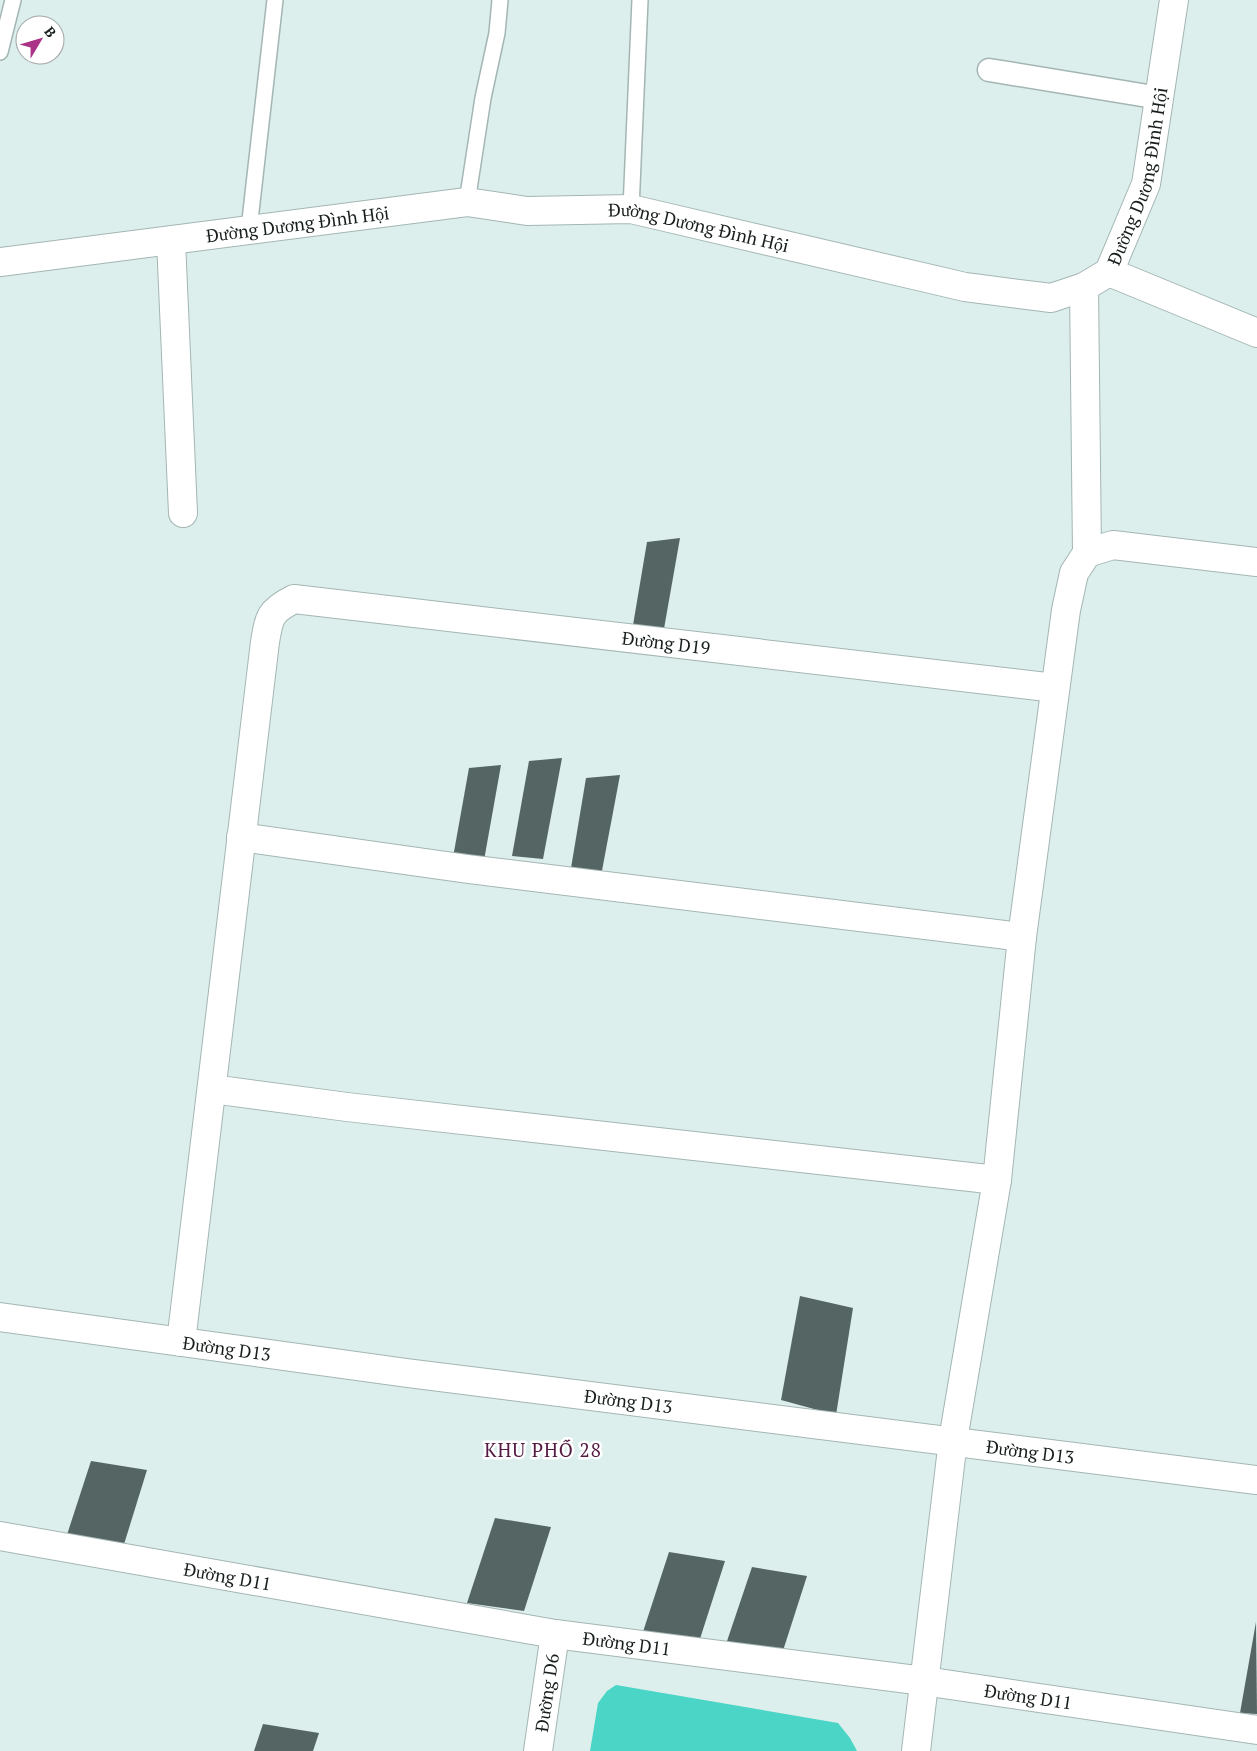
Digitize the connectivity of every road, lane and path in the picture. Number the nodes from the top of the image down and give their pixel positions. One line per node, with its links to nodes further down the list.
1 (13, 0): 6 (lane)
2 (275, 0): 11 (lane)
3 (500, 0): 9 (lane)
4 (640, 0): 10 (lane)
5 (1174, 0): 8 (street, Đường Dương Đình Hội)
6 (0, 52)
7 (989, 70): 8 (street)
8 (1160, 98): 14 (street, Đường Dương Đình Hội)
9 (467, 202): 10 (street, Đường Dương Đình Hội); 11 (street, Đường Dương Đình Hội)
10 (631, 209): 15 (street, Đường Dương Đình Hội)
11 (250, 229): 12 (street, Đường Dương Đình Hội)
12 (171, 241): 13 (street, Đường Dương Đình Hội); 17 (street)
13 (0, 262)
14 (1109, 272): 15 (street, Đường Dương Đình Hội); 16 (street)
15 (1084, 286): 18 (street)
16 (1257, 333)
17 (183, 513)
18 (1087, 553): 19 (street); 20 (street)
19 (1257, 562)
20 (1055, 688): 21 (street, Đường D19); 22 (street)
21 (241, 837): 22 (street); 23 (street)
22 (1022, 937): 24 (street)
23 (212, 1089): 24 (street); 26 (street)
24 (997, 1180): 27 (street)
25 (0, 1318): 26 (street, Đường D13)
26 (181, 1342): 27 (street, Đường D13)
27 (953, 1440): 28 (street, Đường D13); 31 (street)
28 (1257, 1480)
29 (0, 1536): 30 (street, Đường D11)
30 (556, 1634): 31 (street, Đường D11); 33 (street, Đường D6)
31 (924, 1681): 32 (street, Đường D11); 34 (street)
32 (1257, 1730)
33 (538, 1751)
34 (916, 1751)

